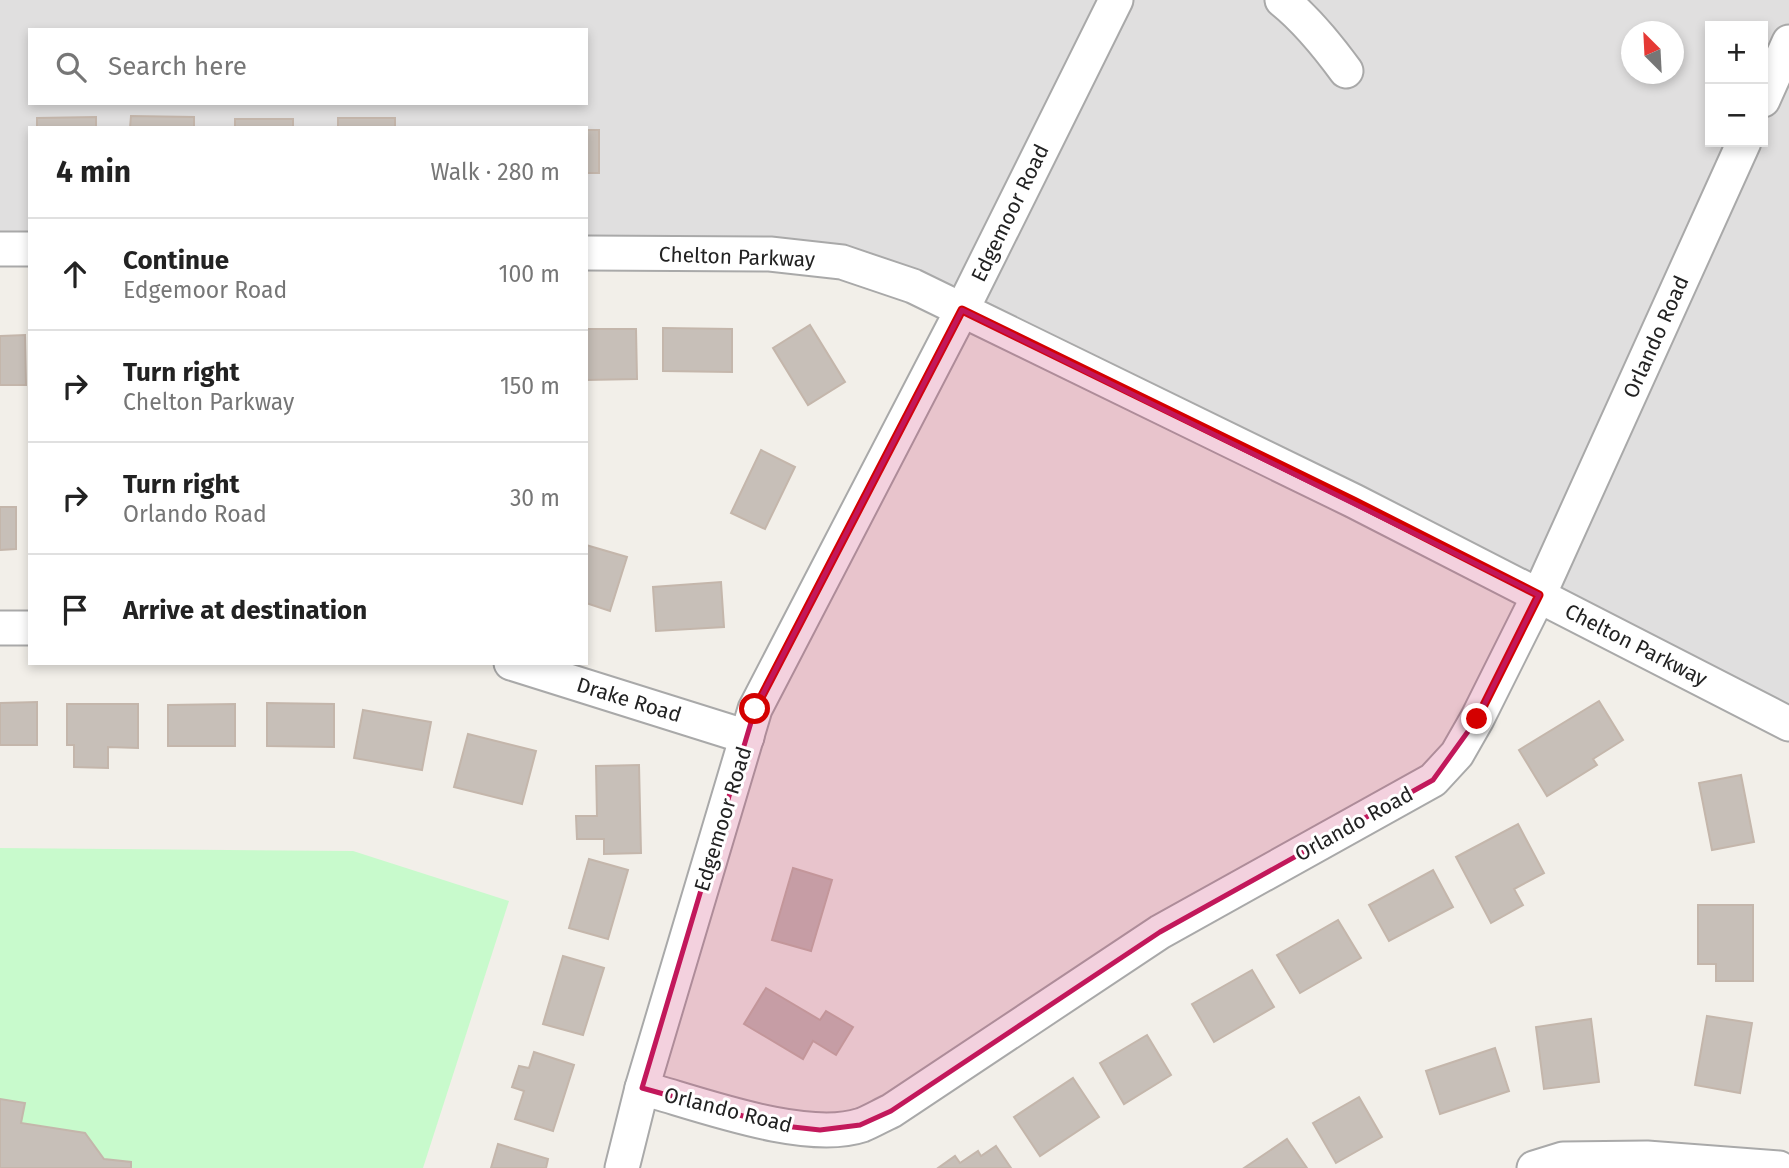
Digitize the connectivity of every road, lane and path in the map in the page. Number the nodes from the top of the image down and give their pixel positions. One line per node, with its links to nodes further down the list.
1 (1116, 0): 10 (street, Edgemoor Road)
2 (1282, 0): 4 (street)
3 (1789, 42): 5 (street)
4 (1346, 71)
5 (1768, 89)
6 (1742, 147): 11 (street, Orlando Road)
7 (0, 249): 8 (street)
8 (28, 249)
9 (588, 253): 10 (street, Chelton Parkway)
10 (962, 310): 11 (street, Chelton Parkway); 16 (street, Edgemoor Road)
11 (1539, 595): 15 (street, Chelton Parkway); 17 (street, Orlando Road)
12 (0, 628): 13 (street)
13 (28, 628)
14 (517, 665): 16 (street, Drake Road)
15 (1789, 724)
16 (747, 737): 17 (street, Edgemoor Road)
17 (642, 1088): 18 (street, Edgemoor Road)
18 (622, 1168)
19 (1534, 1168): 20 (street)
20 (1779, 1168)

